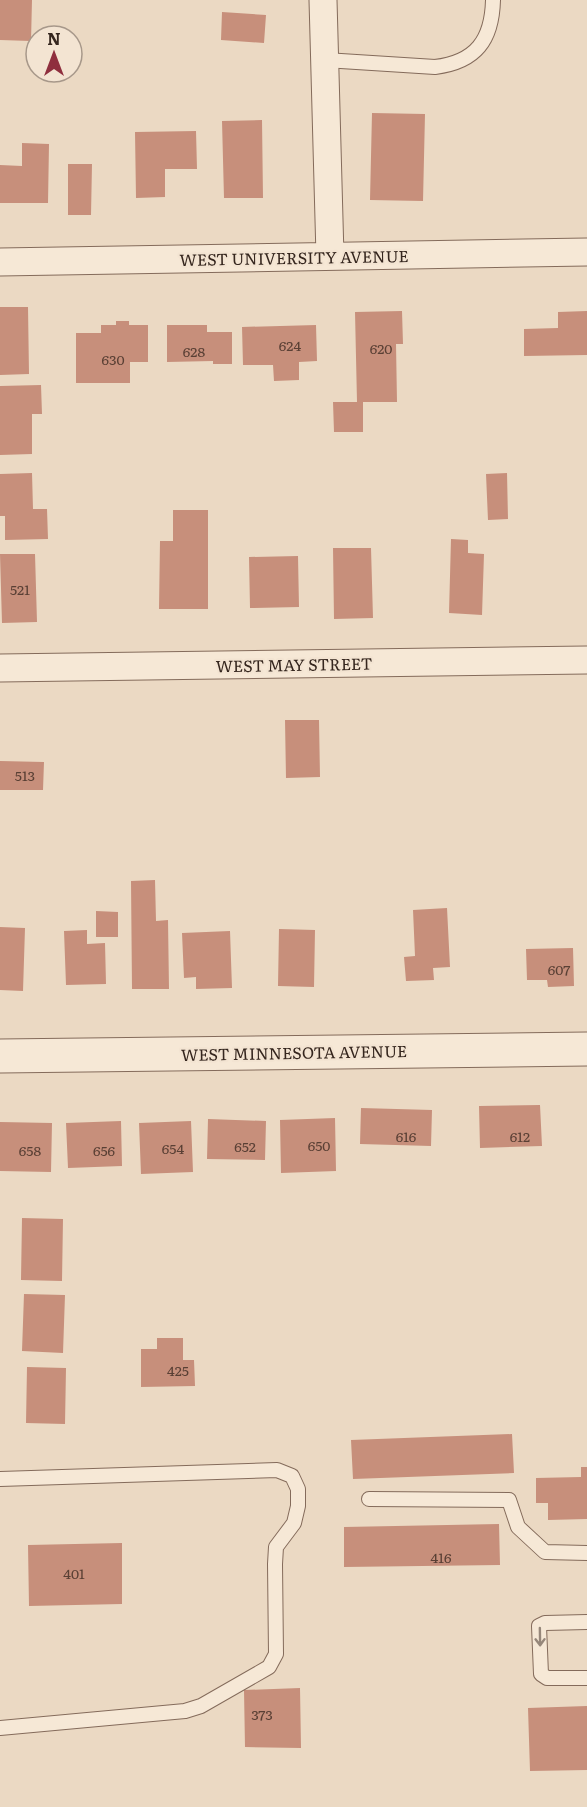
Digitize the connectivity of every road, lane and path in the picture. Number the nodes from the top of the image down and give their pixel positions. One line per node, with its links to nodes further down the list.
1 (323, 0): 3 (street)
2 (493, 0): 3 (lane)
3 (325, 60): 5 (street)
4 (587, 252): 5 (street, WEST UNIVERSITY AVENUE)
5 (330, 256): 6 (street, WEST UNIVERSITY AVENUE)
6 (0, 262)
7 (587, 660): 8 (street, WEST MAY STREET)
8 (0, 668)
9 (587, 1049): 10 (street, WEST MINNESOTA AVENUE)
10 (0, 1056)
11 (0, 1479): 16 (lane)
12 (369, 1499): 13 (lane)
13 (587, 1553)
14 (587, 1622): 15 (lane, one-way to 15)
15 (587, 1678)
16 (0, 1728)

